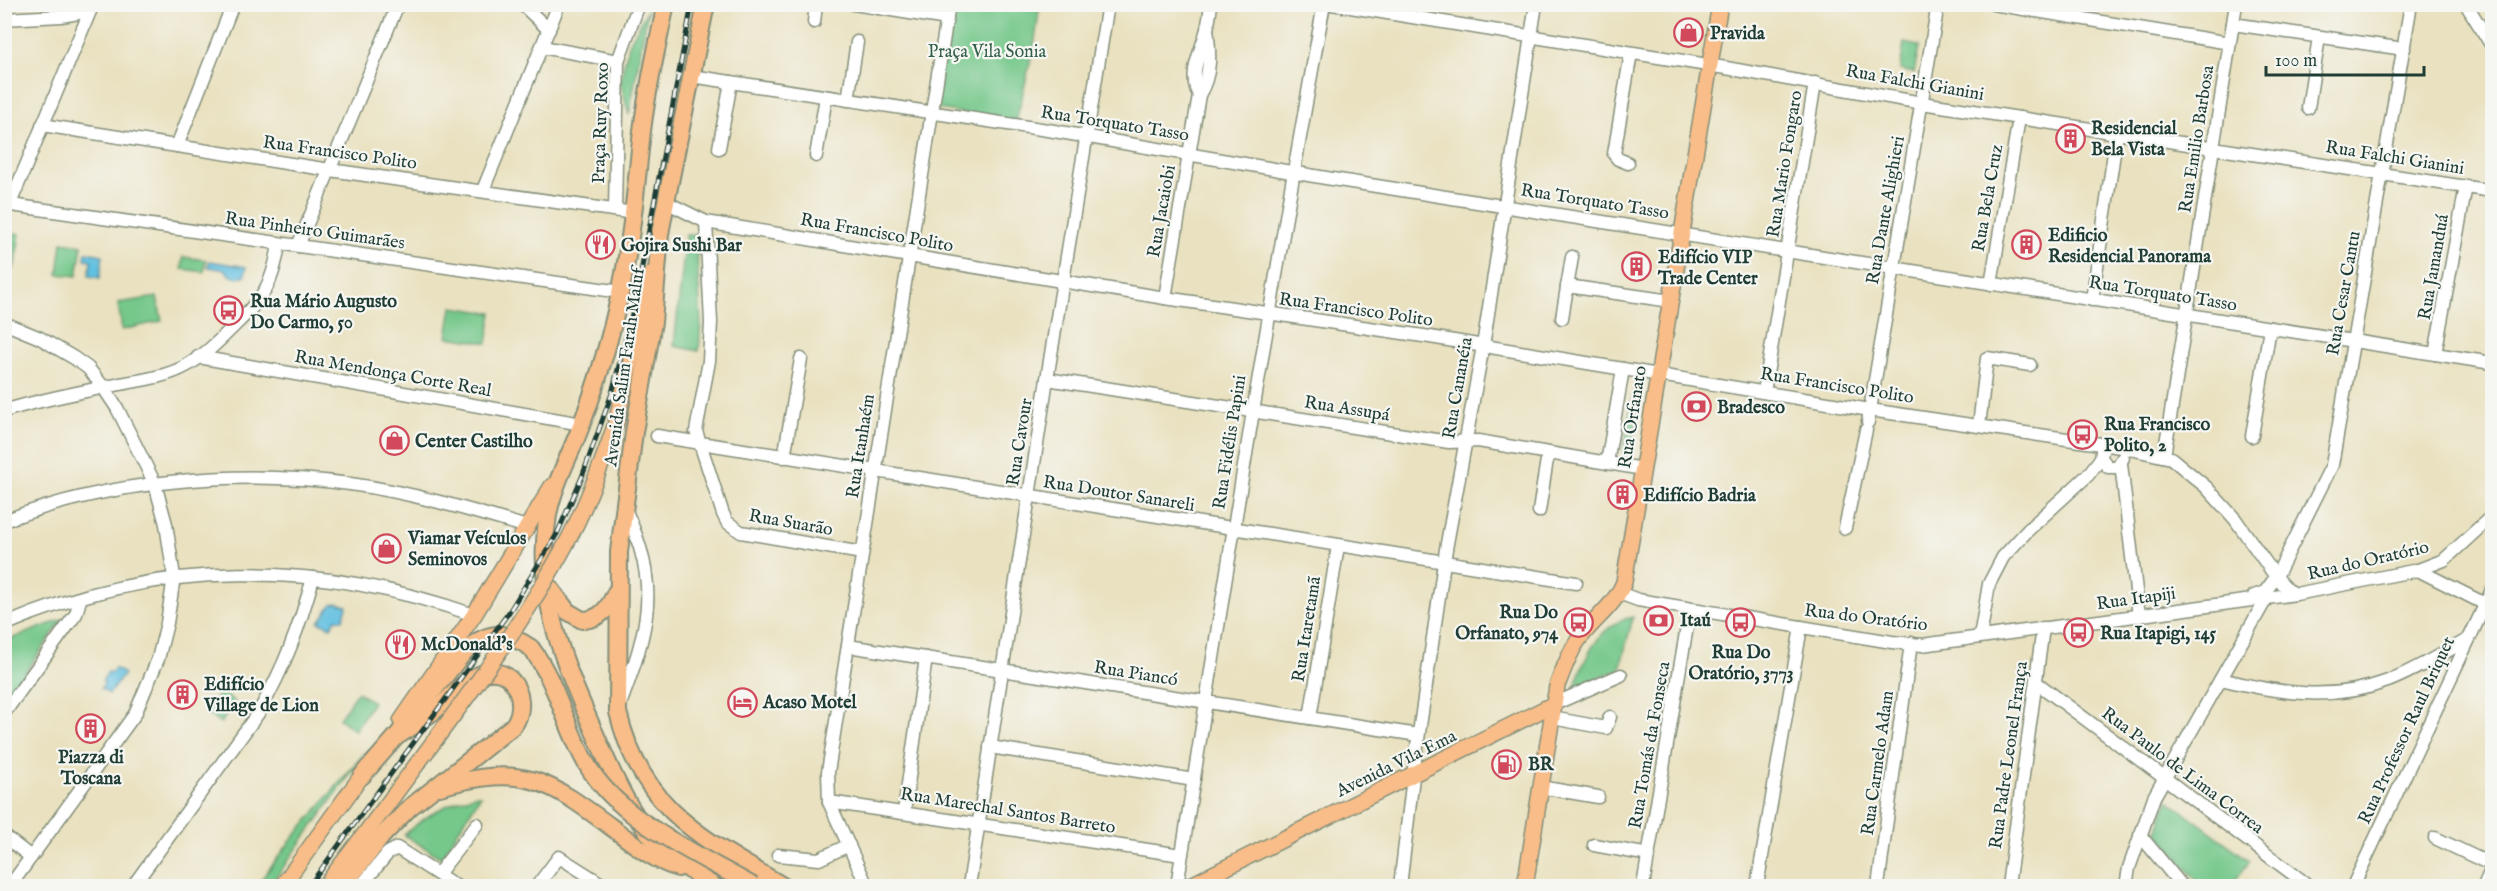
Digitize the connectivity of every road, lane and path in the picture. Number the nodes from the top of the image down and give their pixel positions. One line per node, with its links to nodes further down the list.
1 (233, 4): 50 (street)
2 (398, 4): 56 (street)
3 (522, 4): 27 (street)
4 (559, 4): 27 (street)
5 (639, 4): 36 (street, Praça Ruy Roxo)
6 (666, 4): 66 (highway)
7 (706, 4): 38 (highway, Avenida Salim Farah Maluf)
8 (816, 4): 25 (street)
9 (854, 4): 24 (street)
10 (950, 4): 24 (street, Rua Itanhaém)
11 (1108, 4): 49 (street, Rua Cavour)
12 (1211, 4): 53 (street, Rua Jacaiobi)
13 (1324, 4): 57 (street, Rua Fidélis Papini)
14 (1332, 4): 28 (street, Rua Falchi Gianini)
15 (1536, 4): 28 (street, Rua Cananéia)
16 (1720, 4): 37 (main road, Rua Orfanato)
17 (1938, 4): 43 (street, Rua Dante Alighieri)
18 (1993, 4): 31 (street)
19 (2236, 4): 26 (street, Rua Emilio Barbosa)
20 (2411, 4): 34 (street, Rua Cesar Cantu)
21 (2466, 4): 32 (street)
22 (91, 8): 23 (street); 47 (street)
23 (4, 19)
24 (947, 19): 45 (street, Rua Itanhaém)
25 (814, 22)
26 (2233, 24): 29 (street); 31 (street, Rua Emilio Barbosa)
27 (549, 30): 33 (street)
28 (1531, 36): 35 (street, Rua Falchi Gianini); 64 (street, Rua Cananéia)
29 (2319, 37): 34 (street); 44 (street)
30 (857, 42): 42 (street)
31 (2230, 43): 52 (street, Rua Emilio Barbosa)
32 (2493, 46)
33 (542, 47): 36 (street); 60 (street)
34 (2404, 49): 58 (street, Rua Cesar Cantu)
35 (1631, 52): 37 (street, Rua Falchi Gianini); 55 (street)
36 (618, 61): 65 (street, Praça Ruy Roxo)
37 (1711, 66): 40 (street, Rua Falchi Gianini); 68 (main road, Rua Orfanato)
38 (692, 76): 39 (street, Rua Torquato Tasso); 62 (highway, Avenida Salim Farah Maluf)
39 (730, 82): 41 (street, Rua Torquato Tasso); 51 (street)
40 (1815, 83): 43 (street, Rua Falchi Gianini); 72 (street, Rua Mario Fongaro)
41 (826, 97): 42 (street, Rua Torquato Tasso); 54 (street)
42 (848, 100): 45 (street, Rua Torquato Tasso)
43 (1922, 103): 46 (street, Rua Falchi Gianini); 75 (street, Rua Dante Alighieri)
44 (2308, 108)
45 (932, 113): 49 (street, Rua Torquato Tasso); 73 (street, Rua Itanhaém)
46 (2019, 118): 48 (street, Rua Falchi Gianini); 77 (street, Rua Bela Cruz)
47 (42, 125): 50 (street, Rua Francisco Polito); 63 (street)
48 (2117, 134): 52 (street, Rua Falchi Gianini); 81 (street)
49 (1086, 136): 53 (street, Rua Torquato Tasso); 76 (street, Rua Cavour)
50 (177, 146): 56 (street, Rua Francisco Polito)
51 (719, 148)
52 (2213, 148): 58 (street, Rua Falchi Gianini); 84 (street, Rua Emilio Barbosa)
53 (1190, 154): 57 (street, Rua Torquato Tasso); 80 (street, Rua Jacaiobi)
54 (816, 156)
55 (1628, 163)
56 (330, 170): 60 (street, Rua Francisco Polito); 71 (street)
57 (1293, 172): 64 (street, Rua Torquato Tasso); 83 (street, Rua Fidélis Papini)
58 (2382, 172): 59 (street, Rua Falchi Gianini); 88 (street, Rua Cesar Cantu)
59 (2466, 186): 61 (street, Rua Falchi Gianini); 90 (street, Rua Jamanduá)
60 (483, 190): 65 (street, Rua Francisco Polito)
61 (2493, 191)
62 (666, 202): 67 (street, Rua Francisco Polito); 69 (highway, Avenida Salim Farah Maluf)
63 (7, 204): 70 (street, Rua Pinheiro Guimarães)
64 (1506, 205): 68 (street, Rua Torquato Tasso); 89 (street, Rua Cananéia)
65 (615, 210): 66 (street, Rua Francisco Polito)
66 (634, 213): 79 (highway)
67 (706, 222): 73 (street, Rua Francisco Polito); 108 (street)
68 (1682, 233): 72 (street, Rua Torquato Tasso); 82 (main road, Rua Orfanato)
69 (660, 234): 120 (highway, Avenida Salim Farah Maluf); 196 (main road, bridge)
70 (279, 244): 71 (street, Rua Pinheiro Guimarães); 91 (street)
71 (298, 246): 79 (street, Rua Pinheiro Guimarães)
72 (1788, 251): 75 (street, Rua Torquato Tasso); 99 (street, Rua Mario Fongaro)
73 (909, 256): 76 (street, Rua Francisco Polito); 116 (street, Rua Itanhaém)
74 (1572, 257): 78 (street)
75 (1894, 268): 77 (street, Rua Torquato Tasso); 102 (street, Rua Dante Alighieri)
76 (1063, 282): 80 (street, Rua Francisco Polito); 97 (street, Rua Cavour)
77 (1990, 284): 81 (street, Rua Torquato Tasso)
78 (1567, 286): 82 (street); 85 (street)
79 (621, 292): 103 (highway)
80 (1165, 298): 83 (street, Rua Francisco Polito)
81 (2092, 300): 84 (street, Rua Torquato Tasso)
82 (1671, 301): 96 (main road, Rua Orfanato)
83 (1269, 314): 89 (street, Rua Francisco Polito); 101 (street, Rua Fidélis Papini)
84 (2187, 315): 87 (street, Rua Torquato Tasso); 111 (street, Rua Emilio Barbosa)
85 (1562, 318)
86 (4, 323): 98 (street)
87 (2270, 328): 88 (street, Rua Torquato Tasso); 106 (street)
88 (2353, 341): 90 (street, Rua Torquato Tasso); 132 (street, Rua Cesar Cantu)
89 (1483, 346): 95 (street, Rua Francisco Polito); 107 (street, Rua Cananéia)
90 (2435, 354): 93 (street, Rua Torquato Tasso)
91 (198, 357): 98 (street); 103 (street, Rua Mendonça Corte Real)
92 (801, 359): 112 (street)
93 (2493, 363)
94 (2030, 365): 104 (street)
95 (1623, 369): 96 (street, Rua Francisco Polito); 113 (street)
96 (1659, 375): 99 (street, Rua Francisco Polito); 115 (main road, Rua Orfanato)
97 (1047, 379): 101 (street, Rua Assupá); 119 (street, Rua Cavour)
98 (103, 387): 100 (street); 118 (street)
99 (1764, 392): 102 (street, Rua Francisco Polito)
100 (4, 411)
101 (1253, 412): 107 (street, Rua Assupá); 126 (street, Rua Fidélis Papini)
102 (1868, 421): 104 (street, Rua Francisco Polito); 125 (street, Rua Dante Alighieri)
103 (582, 424): 117 (highway)
104 (1979, 426): 109 (street, Rua Francisco Polito)
105 (657, 436): 108 (street, Rua Doutor Sanareli)
106 (2252, 436)
107 (1466, 441): 110 (street, Rua Assupá); 129 (street, Rua Cananéia)
108 (699, 444): 112 (street, Rua Doutor Sanareli); 128 (street, Rua Suarão)
109 (2114, 446): 111 (street, Rua do Oratório); 114 (street); 114 (street)
110 (1548, 453): 113 (street, Rua Assupá); 121 (street)
111 (2164, 456): 132 (street, Rua do Oratório)
112 (784, 457): 116 (street, Rua Doutor Sanareli)
113 (1607, 463): 115 (street, Rua Assupá)
114 (2110, 464): 146 (street); 150 (street)
115 (1643, 469): 138 (main road, Rua Orfanato)
116 (874, 471): 119 (street, Rua Doutor Sanareli); 128 (street, Rua Itanhaém)
117 (560, 473): 124 (main road); 134 (highway)
118 (155, 483): 123 (street); 124 (street); 131 (street)
119 (1029, 497): 126 (street, Rua Doutor Sanareli); 155 (street, Rua Cavour)
120 (624, 506): 136 (highway, Avenida Salim Farah Maluf); 161 (street)
121 (1539, 511)
122 (2493, 516): 130 (street, Rua do Oratório)
123 (4, 521)
124 (527, 527): 145 (main road)
125 (1845, 528)
126 (1233, 529): 127 (street, Rua Doutor Sanareli); 159 (street, Rua Fidélis Papini)
127 (1338, 546): 129 (street, Rua Doutor Sanareli); 164 (street, Rua Itaretamã)
128 (862, 553): 153 (street, Rua Itanhaém)
129 (1444, 562): 135 (street, Rua Doutor Sanareli); 165 (street, Rua Cananéia)
130 (2418, 570): 139 (street, Rua do Oratório); 143 (street)
131 (174, 577): 133 (street); 141 (street); 189 (street)
132 (2276, 577): 139 (street, Rua do Oratório); 142 (street)
133 (313, 578): 145 (street); 194 (street)
134 (546, 582): 136 (highway); 192 (highway)
135 (1576, 583)
136 (618, 588): 161 (highway, Avenida Salim Farah Maluf)
137 (2493, 590): 143 (street, Rua Professor Raul Briquet)
138 (1618, 593): 144 (street, Rua do Oratório); 160 (main road, Rua Orfanato)
139 (2296, 594): 140 (street, Rua Itapiji)
140 (2266, 599): 142 (street, Rua Itapiji); 157 (street)
141 (80, 600): 147 (street); 162 (street)
142 (2217, 605): 146 (street, Rua Itapiji)
143 (2489, 606): 151 (street, Rua Professor Raul Briquet)
144 (1690, 609): 148 (street, Rua do Oratório); 188 (street, Rua Tomás da Fonseca)
145 (474, 615): 169 (main road)
146 (2139, 616): 149 (street, Rua Itapiji)
147 (4, 625)
148 (1801, 627): 152 (street, Rua do Oratório); 212 (street)
149 (2043, 628): 150 (street, Rua Itapiji); 158 (street, Rua Padre Leonel França)
150 (1980, 637): 152 (street, Rua do Oratório)
151 (2469, 639): 157 (street); 218 (street, Rua Professor Raul Briquet)
152 (1911, 644): 213 (street, Rua Carmelo Adam)
153 (848, 646): 154 (street, Rua Piancó); 177 (street, Rua Itanhaém)
154 (926, 658): 155 (street, Rua Piancó); 178 (street)
155 (1002, 670): 159 (street, Rua Piancó); 167 (street, Rua Cavour)
156 (1621, 675): 160 (street, Avenida Vila Ema)
157 (2221, 679): 168 (street)
158 (2037, 683): 171 (street, Rua Paulo de Lima Correa); 214 (street, Rua Padre Leonel França)
159 (1204, 702): 164 (street, Rua Piancó); 172 (street, Rua Fidélis Papini)
160 (1553, 711): 163 (street); 170 (main road, Avenida Vila Ema); 173 (main road, Rua Orfanato)
161 (618, 712): 204 (highway, Avenida Salim Farah Maluf)
162 (4, 713)
163 (1610, 717)
164 (1310, 718): 165 (street, Rua Piancó)
165 (1418, 735): 170 (street, Rua Cananéia)
166 (396, 737): 169 (highway); 175 (highway); 203 (highway, bridge)
167 (990, 747): 172 (street); 179 (street, Rua Cavour)
168 (2180, 752): 171 (street); 174 (street)
169 (362, 776): 195 (main road)
170 (1412, 777): 208 (main road, Avenida Vila Ema); 209 (street, Rua Cananéia)
171 (2164, 779): 174 (street, Rua Paulo de Lima Correa); 181 (street)
172 (1194, 780): 187 (street, Rua Fidélis Papini)
173 (1540, 787): 176 (street); 210 (main road, Rua Orfanato)
174 (2177, 789): 217 (street, Rua Paulo de Lima Correa)
175 (432, 790): 192 (highway); 197 (highway)
176 (1598, 797)
177 (829, 802): 178 (street, Rua Marechal Santos Barreto); 184 (street, Rua Itanhaém)
178 (904, 812): 179 (street, Rua Marechal Santos Barreto)
179 (979, 823): 187 (street, Rua Marechal Santos Barreto); 206 (street, Rua Cavour)
180 (477, 824): 191 (street)
181 (2140, 835): 215 (street); 216 (street)
182 (4, 836): 189 (street)
183 (2436, 838): 190 (street)
184 (849, 845): 186 (street); 205 (street, Rua Itanhaém)
185 (1594, 845): 188 (street)
186 (778, 855)
187 (1182, 855): 207 (street, Rua Fidélis Papini)
188 (1648, 855): 211 (street, Rua Tomás da Fonseca)
189 (32, 857): 193 (street)
190 (2493, 867): 219 (street)
191 (438, 874): 198 (street); 199 (street)
192 (693, 874): 202 (highway)
193 (10, 886)
194 (134, 886)
195 (282, 886)
196 (325, 886)
197 (343, 886)
198 (361, 886)
199 (456, 886)
200 (537, 886): 201 (street)
201 (605, 886)
202 (714, 886)
203 (753, 886)
204 (783, 886)
205 (867, 886)
206 (969, 886)
207 (1177, 886)
208 (1189, 886)
209 (1400, 886)
210 (1524, 886)
211 (1643, 886)
212 (1757, 886)
213 (1878, 886)
214 (2008, 886)
215 (2126, 886)
216 (2182, 886)
217 (2309, 886)
218 (2353, 886)
219 (2484, 886)

